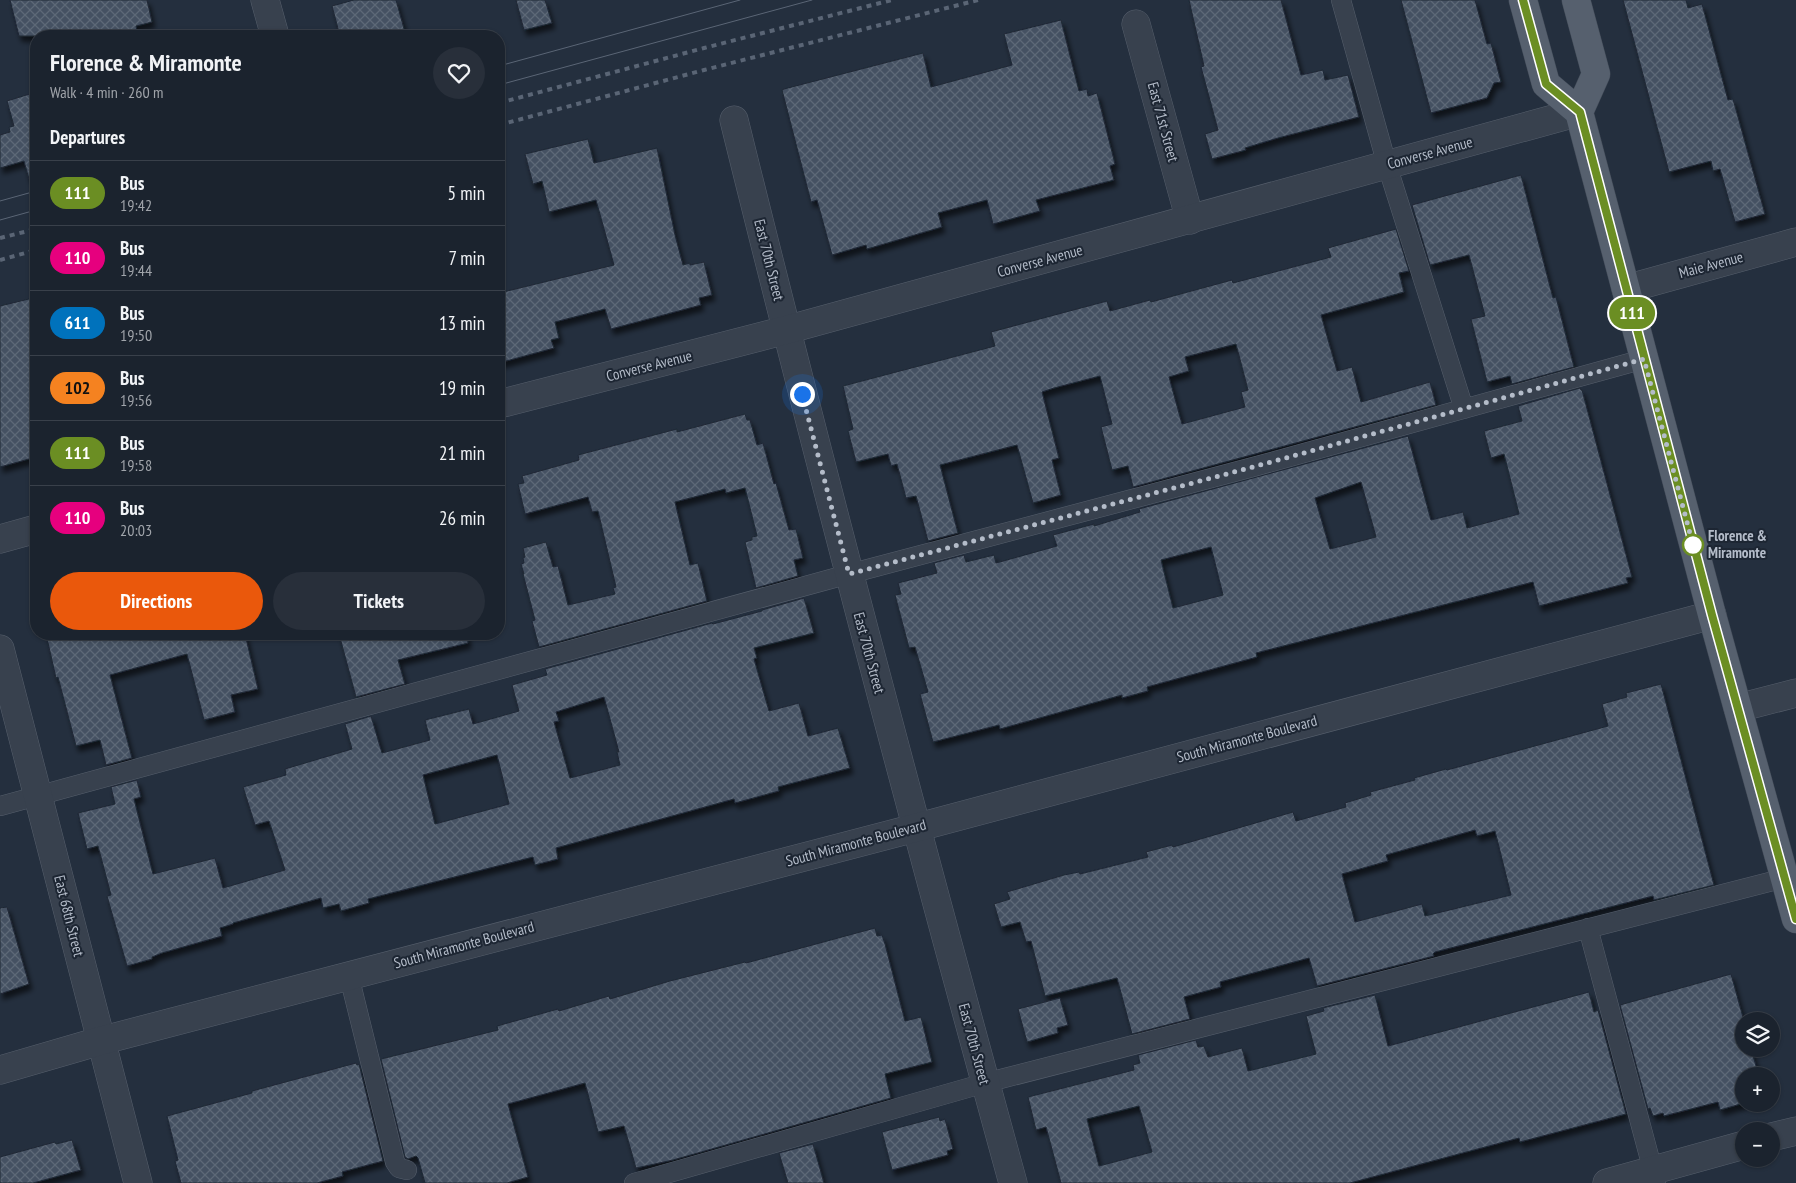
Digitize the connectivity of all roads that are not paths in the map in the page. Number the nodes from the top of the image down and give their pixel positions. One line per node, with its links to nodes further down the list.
1 (265, 0): 6 (street)
2 (1341, 0): 9 (lane)
3 (1524, 0): 7 (main road)
4 (1576, 0): 7 (main road)
5 (1136, 24): 10 (street, East 71st Street)
6 (273, 30)
7 (1580, 112): 9 (street, Converse Avenue); 12 (main road)
8 (734, 120): 13 (street, East 70th Street)
9 (1387, 165): 10 (street, Converse Avenue); 16 (lane)
10 (1190, 220): 13 (street, Converse Avenue)
11 (1796, 242): 12 (street, Maie Avenue)
12 (1626, 289): 14 (main road)
13 (786, 330): 15 (street, Converse Avenue); 19 (street, East 70th Street)
14 (1644, 359): 16 (lane); 20 (main road)
15 (505, 402)
16 (1464, 409): 19 (lane)
17 (30, 531): 18 (street)
18 (0, 539)
19 (849, 574): 24 (lane); 26 (street, East 70th Street)
20 (1712, 615): 23 (main road); 26 (street, South Miramonte Boulevard)
21 (0, 649): 24 (street, East 68th Street)
22 (1796, 693): 23 (street)
23 (1738, 708): 27 (main road)
24 (38, 796): 25 (lane); 31 (street, East 68th Street)
25 (0, 806)
26 (915, 828): 30 (street, South Miramonte Boulevard); 33 (street, East 70th Street)
27 (1785, 878): 28 (main road); 29 (lane)
28 (1796, 919)
29 (1588, 928): 33 (lane); 38 (lane)
30 (349, 976): 31 (street, South Miramonte Boulevard); 37 (lane)
31 (100, 1041): 32 (street, South Miramonte Boulevard); 39 (street, East 68th Street)
32 (0, 1070)
33 (985, 1083): 40 (lane); 41 (street, East 70th Street)
34 (1796, 1131): 35 (street)
35 (1780, 1135)
36 (1735, 1148): 38 (street)
37 (407, 1170)
38 (1655, 1177): 42 (street)
39 (138, 1183)
40 (634, 1183)
41 (1013, 1183)
42 (1607, 1183)

